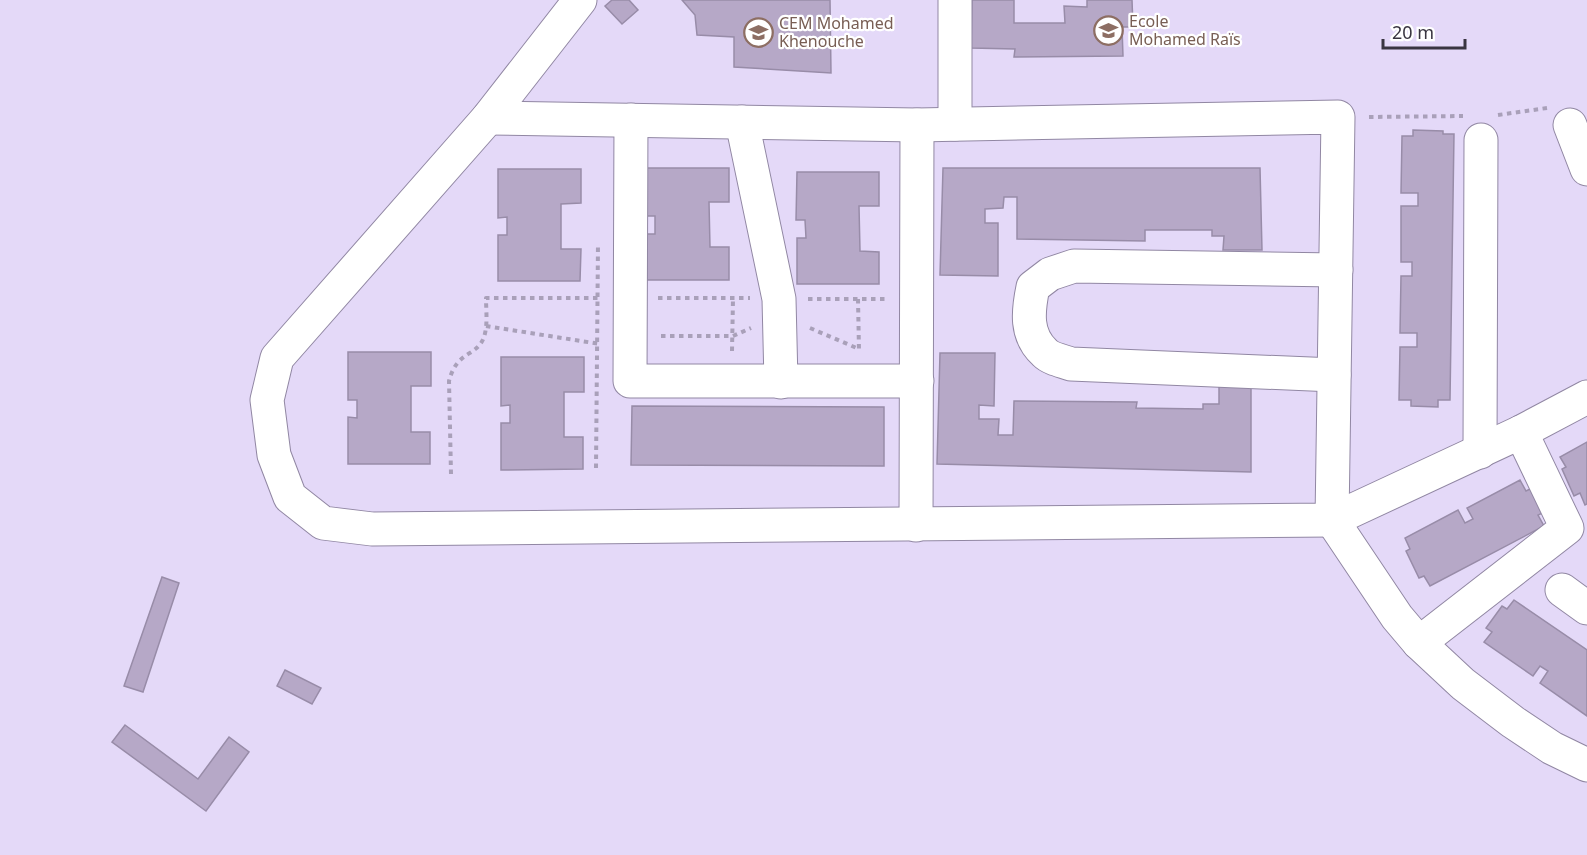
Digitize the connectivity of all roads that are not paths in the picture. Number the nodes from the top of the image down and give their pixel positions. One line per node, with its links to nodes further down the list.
1 (580, 0): 4 (street)
2 (955, 0): 7 (street)
3 (1561, 116): 10 (street)
4 (488, 118): 5 (street); 19 (street)
5 (631, 120): 6 (street); 14 (street)
6 (742, 122): 9 (street); 14 (street)
7 (955, 124): 9 (street); 11 (street)
8 (1478, 124): 17 (street)
9 (917, 125): 13 (street)
10 (1587, 169)
11 (1336, 270): 12 (street); 12 (street)
12 (1334, 375): 18 (street)
13 (916, 381): 14 (street); 19 (street)
14 (781, 382)
15 (1587, 397): 16 (street)
16 (1521, 432): 17 (street); 20 (street)
17 (1480, 452): 18 (street)
18 (1332, 520): 19 (street); 20 (street)
19 (916, 525)
20 (1419, 643): 21 (street)
21 (1587, 765)

